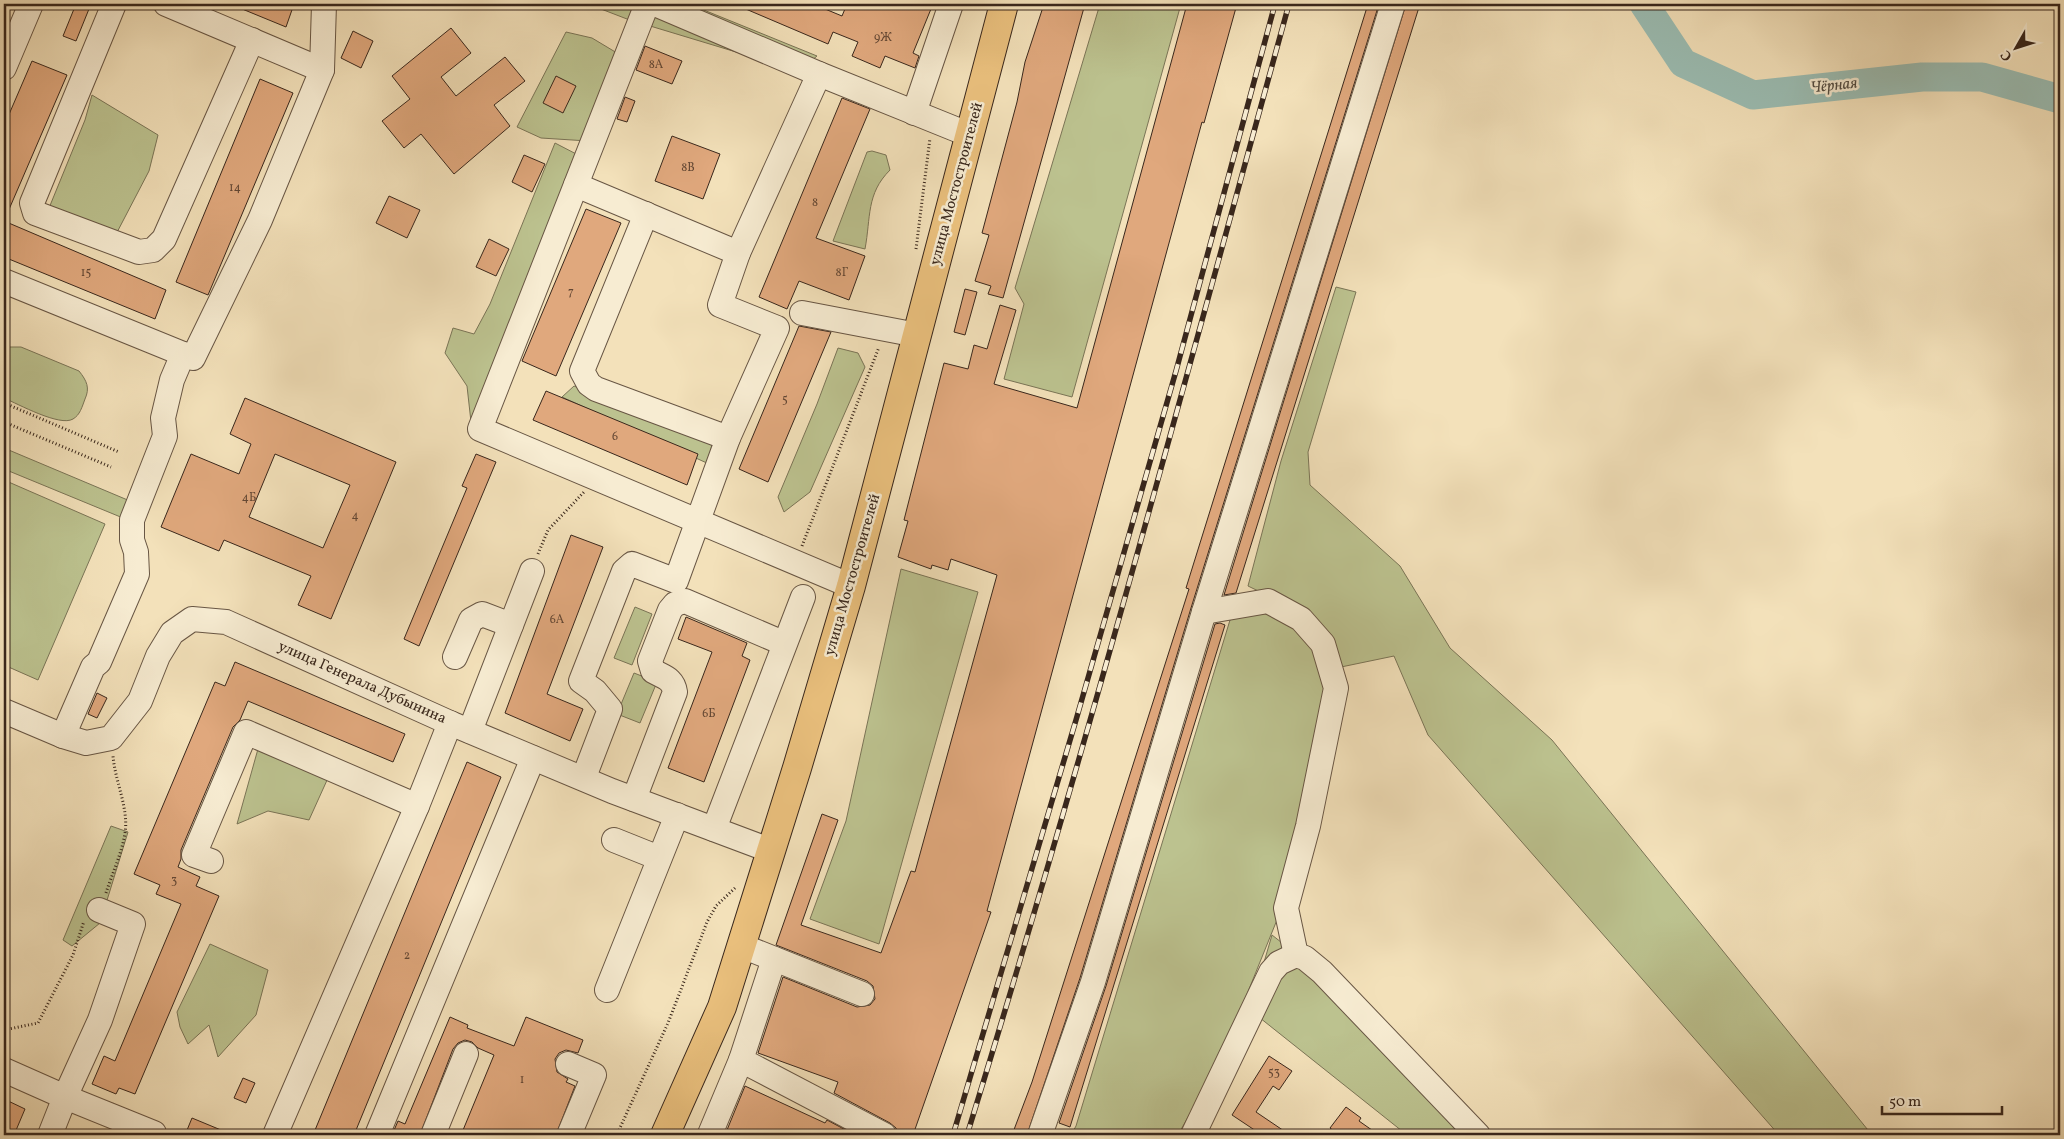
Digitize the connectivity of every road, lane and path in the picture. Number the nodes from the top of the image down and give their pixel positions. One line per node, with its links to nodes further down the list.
1 (31, 4): 11 (street)
2 (114, 4): 10 (street)
3 (166, 4): 10 (street)
4 (324, 4): 12 (street)
5 (647, 4): 16 (street)
6 (655, 4): 13 (street)
7 (951, 4): 14 (street)
8 (1004, 4): 15 (main road, улица Мостостроителей)
9 (1393, 4): 33 (street)
10 (252, 40): 12 (street)
11 (4, 68)
12 (322, 70): 22 (street)
13 (819, 74): 14 (street); 18 (street)
14 (914, 113): 15 (street)
15 (970, 135): 21 (main road, улица Мостостроителей)
16 (576, 185): 17 (street); 28 (street)
17 (646, 214): 18 (street); 25 (street)
18 (738, 252): 25 (street)
19 (4, 281): 22 (street)
20 (802, 313): 21 (street)
21 (917, 335): 31 (main road, улица Мостостроителей)
22 (183, 354): 39 (street)
23 (4, 403): 26 (path)
24 (4, 422): 27 (path)
25 (728, 438): 29 (street)
26 (119, 452)
27 (110, 467)
28 (597, 479): 29 (street); 30 (path)
29 (697, 522): 31 (street); 41 (street)
30 (532, 571): 34 (street)
31 (851, 586): 47 (main road, улица Мостостроителей)
32 (803, 597): 35 (street)
33 (1204, 612): 53 (street); 74 (street)
34 (511, 625): 36 (street); 38 (street)
35 (773, 634): 42 (street); 45 (street)
36 (455, 657)
37 (4, 711): 39 (street, улица Генерала Дубынина)
38 (460, 727): 39 (street, улица Генерала Дубынина); 40 (street, улица Генерала Дубынина); 43 (street)
39 (62, 736)
40 (534, 758): 41 (street, улица Генерала Дубынина); 66 (street)
41 (584, 778): 42 (street, улица Генерала Дубынина)
42 (634, 799): 44 (street, улица Генерала Дубынина)
43 (417, 806): 49 (street); 65 (street)
44 (677, 815): 45 (street, улица Генерала Дубынина); 48 (street)
45 (714, 829): 47 (street, улица Генерала Дубынина)
46 (614, 840): 48 (street)
47 (772, 851): 52 (main road, улица Мостостроителей)
48 (660, 858): 55 (street)
49 (211, 862)
50 (737, 885): 62 (path)
51 (100, 910): 61 (street)
52 (742, 946): 54 (street); 71 (main road, улица Мостостроителей)
53 (1296, 955): 75 (street); 76 (street)
54 (774, 960): 56 (street); 58 (street)
55 (607, 990)
56 (862, 994)
57 (466, 1054): 67 (street)
58 (741, 1060): 72 (street); 73 (street)
59 (568, 1064): 68 (street)
60 (4, 1070): 61 (street)
61 (65, 1097): 63 (street); 64 (street)
62 (619, 1130): 69 (path); 70 (path)
63 (154, 1133)
64 (54, 1134)
65 (275, 1135)
66 (377, 1135)
67 (433, 1135)
68 (569, 1135)
69 (617, 1135)
70 (630, 1135)
71 (665, 1135)
72 (714, 1135)
73 (884, 1135)
74 (1040, 1135)
75 (1193, 1135)
76 (1478, 1135)

